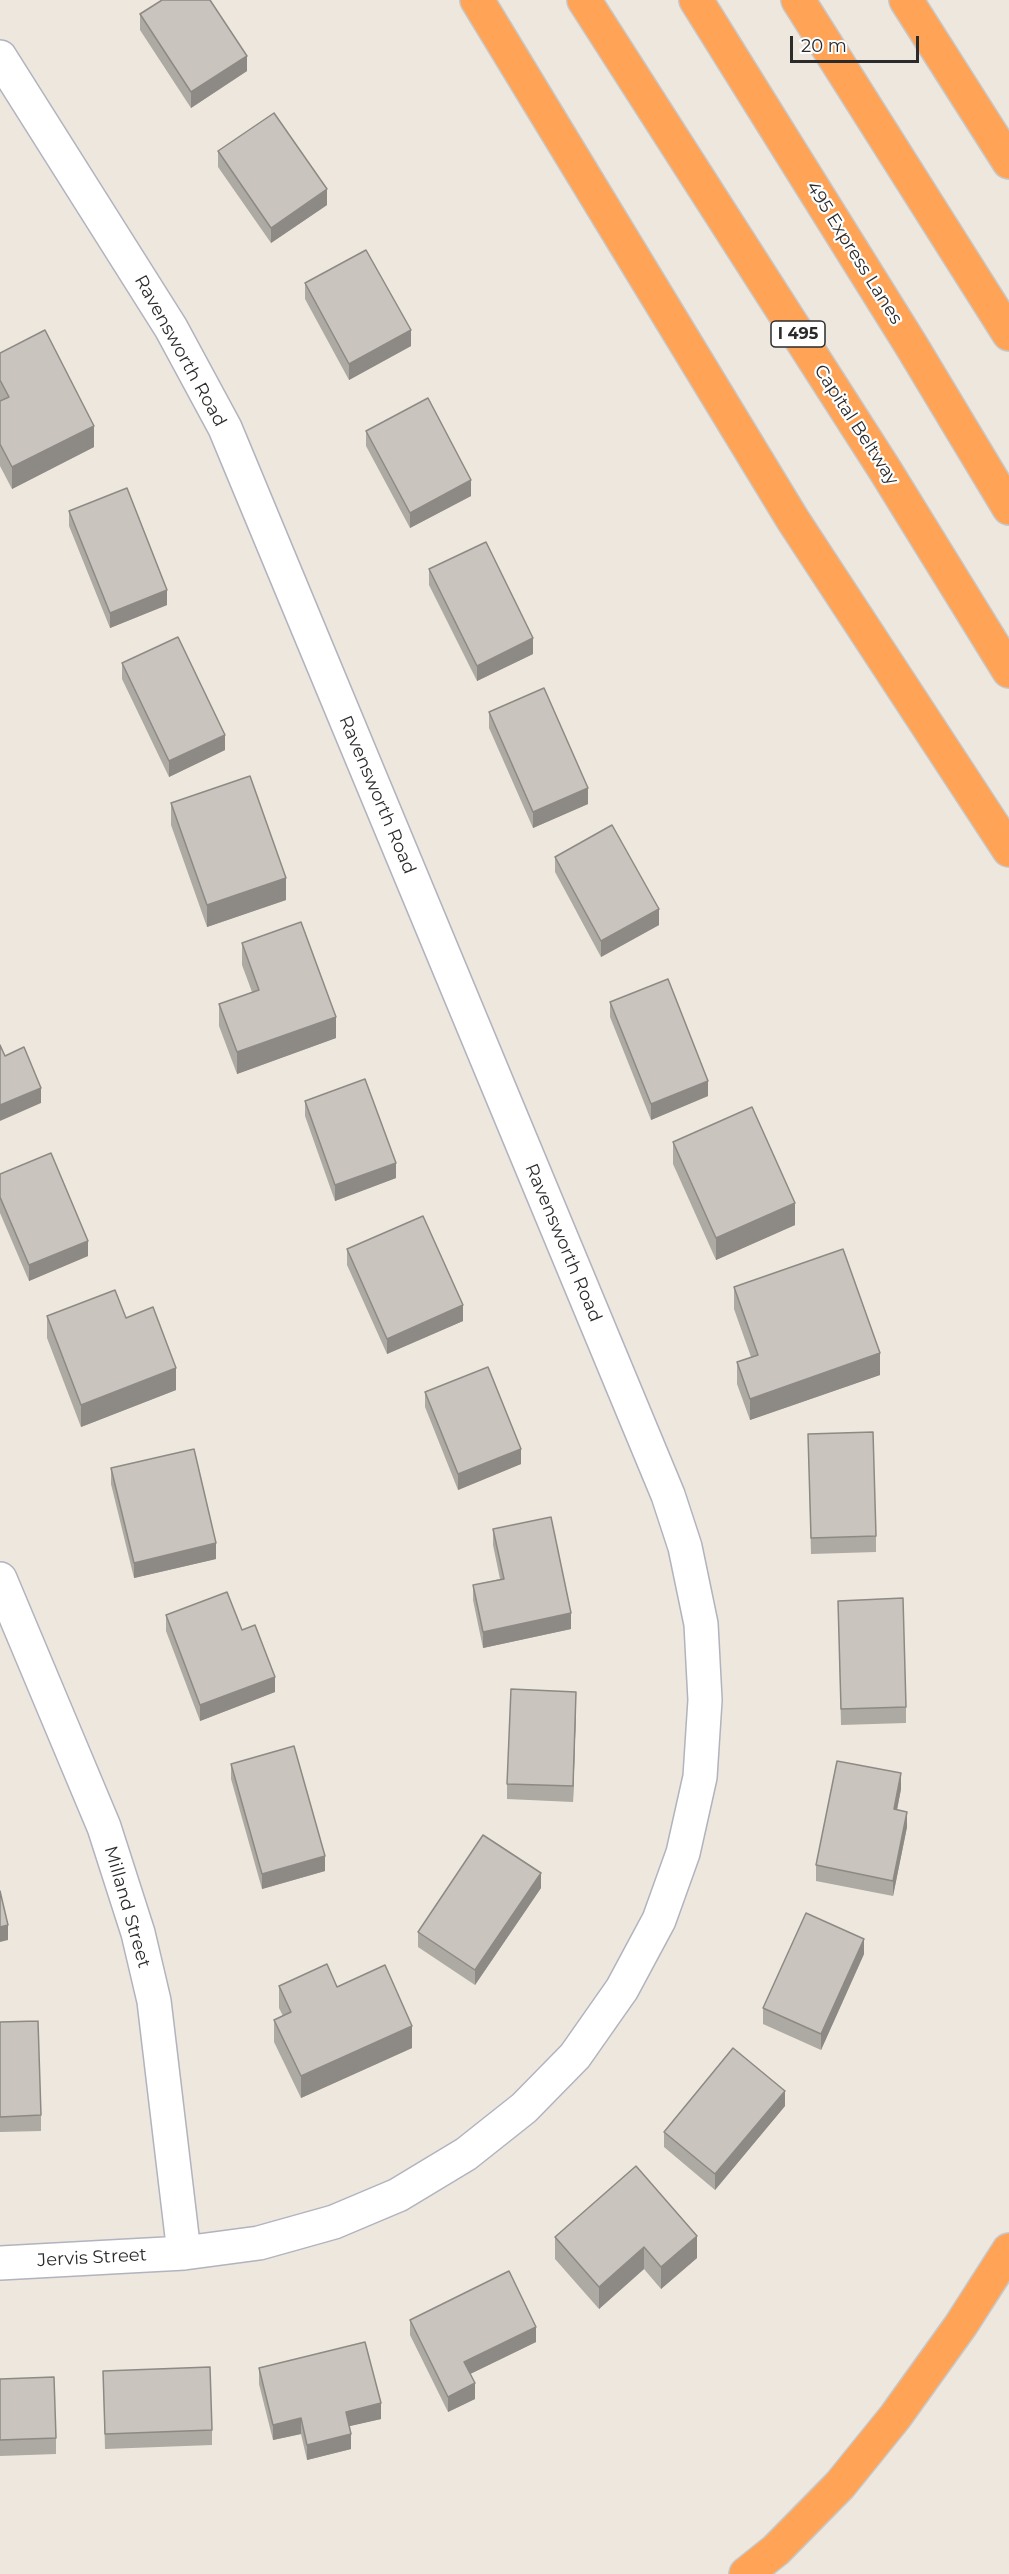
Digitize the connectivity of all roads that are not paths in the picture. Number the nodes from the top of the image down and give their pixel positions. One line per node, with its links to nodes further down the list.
1 (477, 0): 11 (highway)
2 (584, 0): 10 (highway, Capital Beltway / I 495)
3 (696, 0): 9 (highway, 495 Express Lanes)
4 (798, 0): 8 (highway)
5 (906, 0): 7 (highway)
6 (0, 57): 14 (street, Ravensworth Road)
7 (1009, 162)
8 (1009, 334)
9 (1009, 508)
10 (1009, 671)
11 (1009, 850)
12 (0, 1579): 14 (street, Milland Street)
13 (1009, 2250): 16 (highway)
14 (184, 2253): 15 (street, Jervis Street)
15 (0, 2264)
16 (746, 2574)

